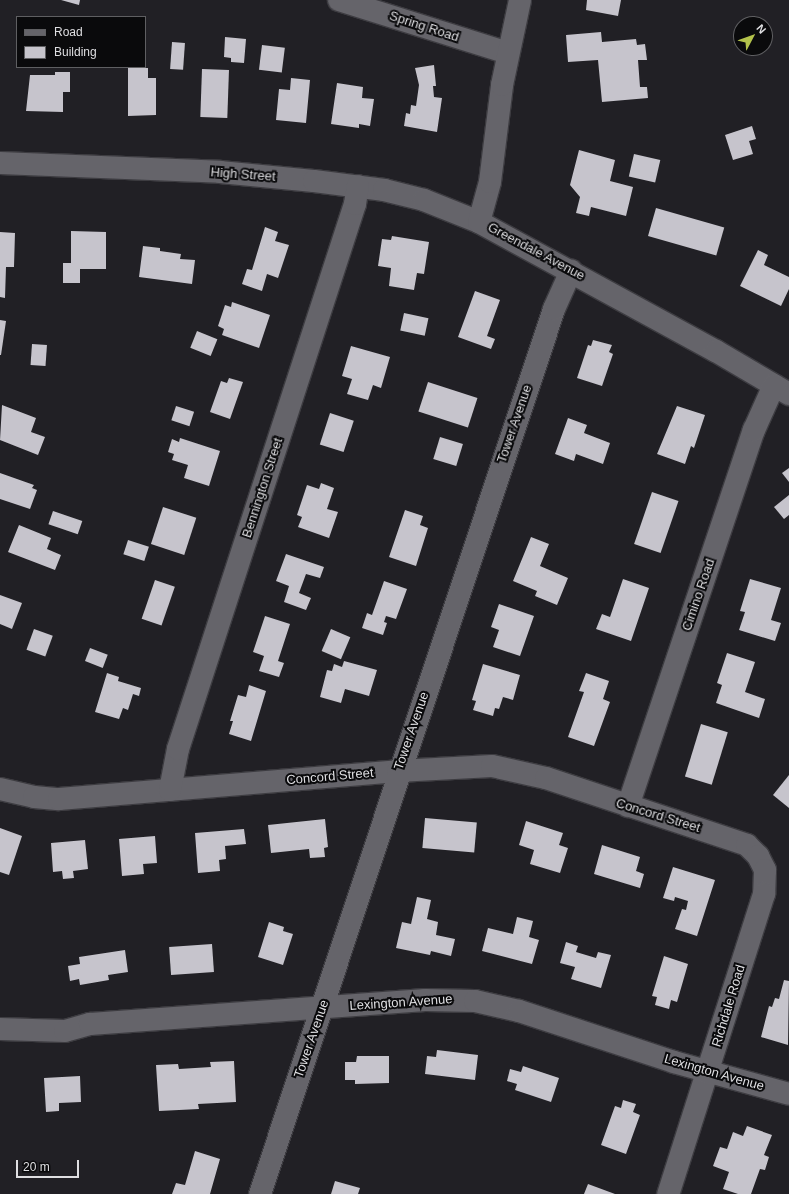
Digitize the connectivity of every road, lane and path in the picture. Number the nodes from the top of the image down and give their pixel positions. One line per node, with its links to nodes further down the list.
1 (339, 0): 3 (street, Spring Road)
2 (520, 0): 3 (street, Greendale Avenue)
3 (508, 54): 6 (street, Greendale Avenue)
4 (0, 163): 5 (street, High Street)
5 (358, 186): 6 (street, High Street); 11 (street, Bennington Street)
6 (479, 222): 7 (street, Greendale Avenue)
7 (571, 271): 8 (street, Greendale Avenue); 9 (street, Tower Avenue)
8 (782, 390): 12 (street, Cimino Road)
9 (398, 771): 11 (street, Concord Street); 12 (street, Concord Street); 14 (street, Tower Avenue)
10 (0, 789): 11 (street, Concord Street)
11 (170, 790)
12 (628, 806): 13 (street, Concord Street)
13 (762, 862): 16 (street, Richdale Road)
14 (322, 1008): 15 (street, Lexington Avenue); 16 (street, Lexington Avenue); 18 (street, Tower Avenue)
15 (0, 1030)
16 (709, 1072): 17 (street, Lexington Avenue); 19 (street, Richdale Road)
17 (789, 1094)
18 (260, 1194)
19 (668, 1194)

